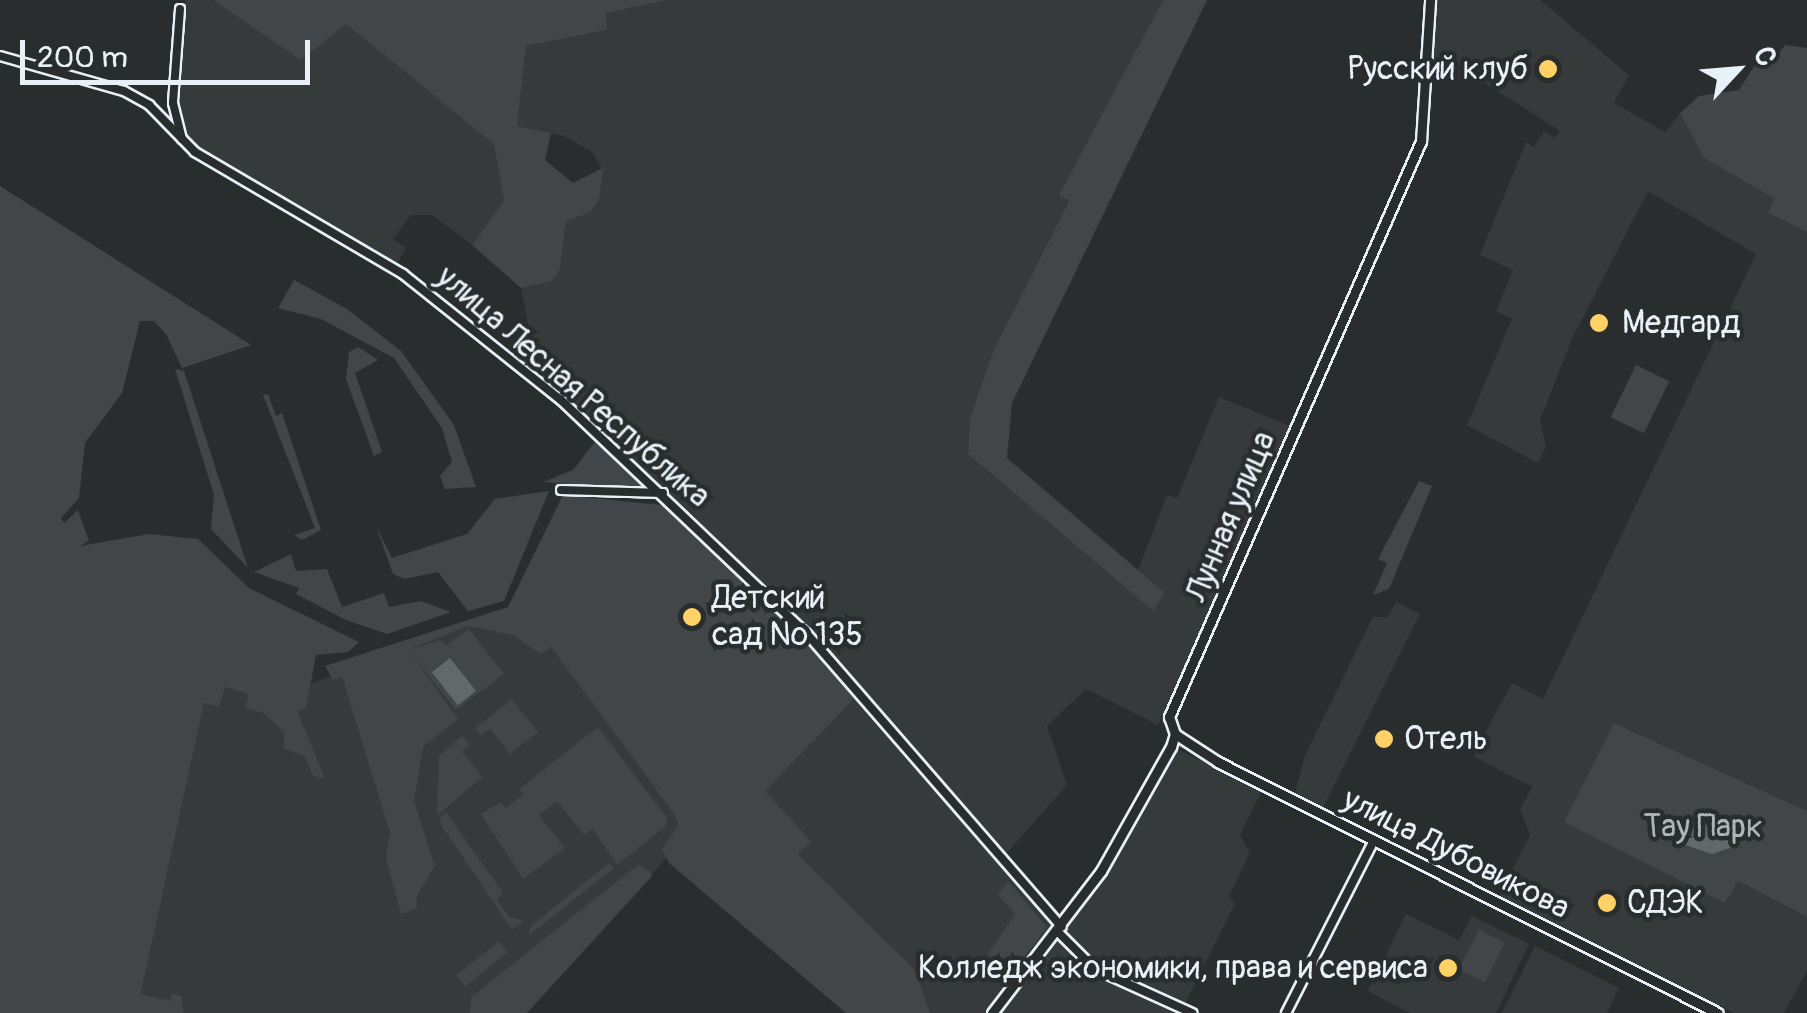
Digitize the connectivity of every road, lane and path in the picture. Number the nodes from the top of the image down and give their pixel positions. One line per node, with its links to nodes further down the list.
1 (1430, 0): 7 (street, Лунная улица)
2 (180, 9): 4 (street)
3 (0, 56): 4 (street, улица Лесная Республика)
4 (184, 143): 6 (street, улица Лесная Республика)
5 (562, 490): 6 (street)
6 (663, 493): 9 (street, улица Лесная Республика)
7 (1175, 734): 8 (street, улица Дубовикова); 9 (street, Лунная улица)
8 (1374, 840): 12 (street); 13 (street, улица Дубовикова)
9 (1060, 929): 10 (street, Лунная улица); 11 (street, улица Лесная Республика)
10 (992, 1013)
11 (1192, 1013)
12 (1286, 1013)
13 (1718, 1013)

